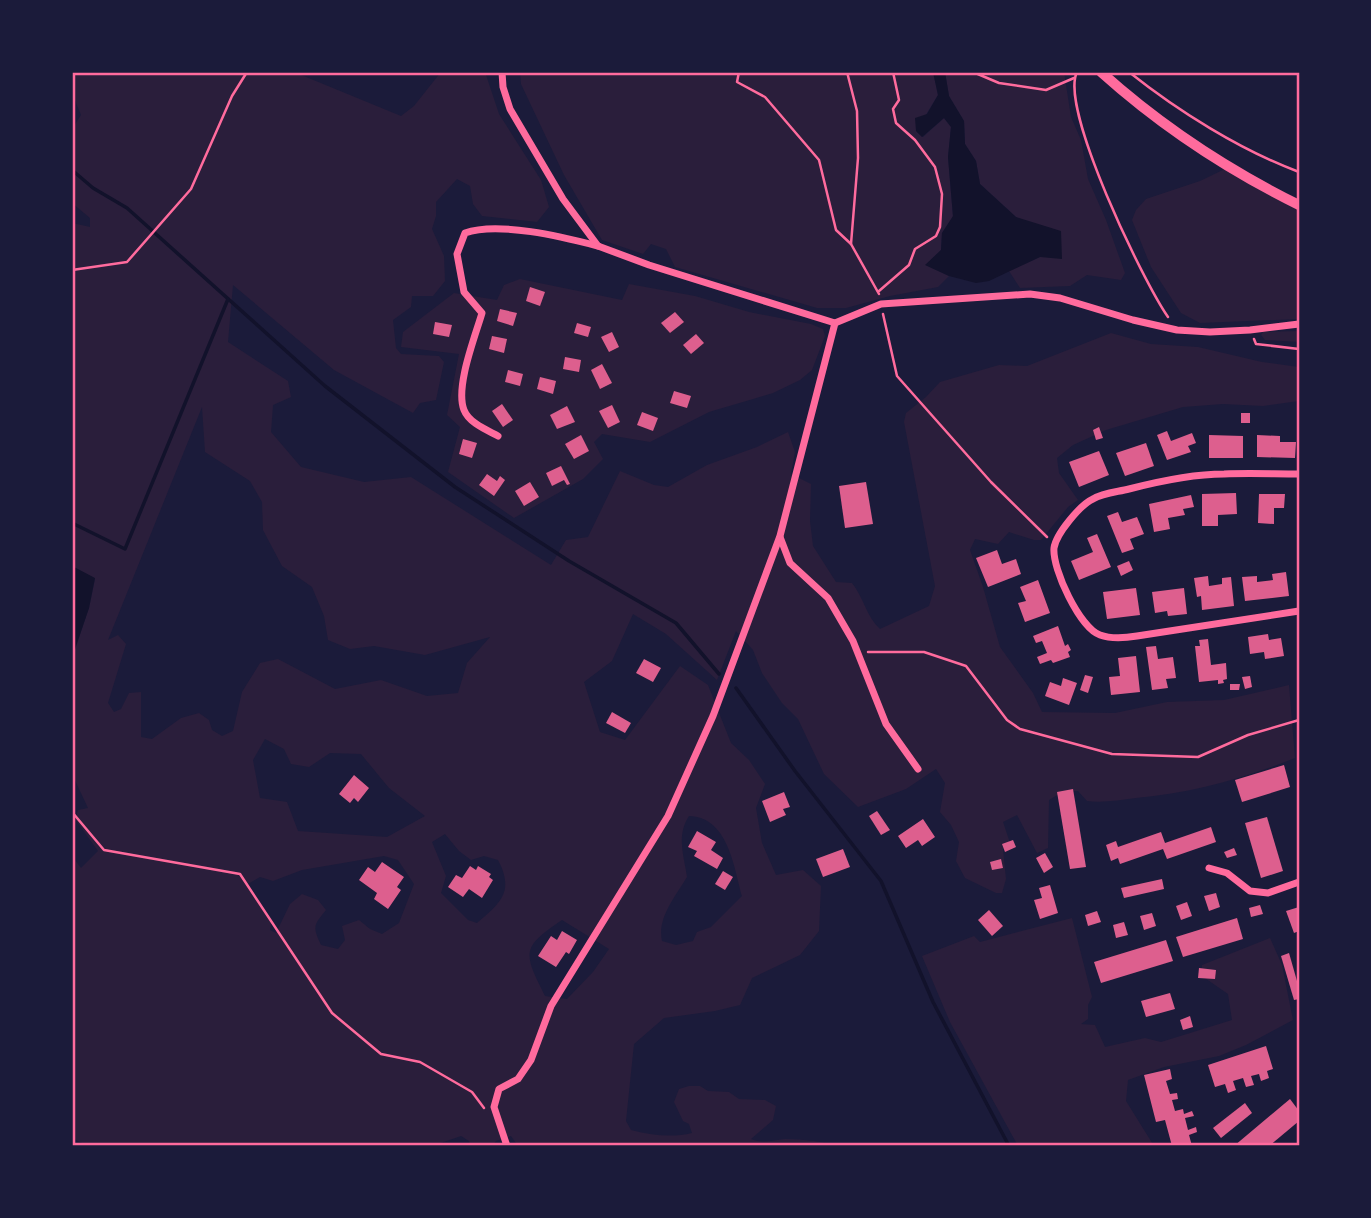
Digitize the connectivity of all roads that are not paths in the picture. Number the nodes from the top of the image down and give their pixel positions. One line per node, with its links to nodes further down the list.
1 (502, 72): 4 (street)
2 (1101, 72): 3 (street)
3 (1299, 205)
4 (598, 246): 5 (street); 7 (street)
5 (835, 323): 6 (street); 9 (street)
6 (1299, 324)
7 (498, 436)
8 (1299, 474): 10 (street)
9 (780, 536): 11 (street); 14 (street)
10 (1299, 611)
11 (919, 769)
12 (1209, 868): 13 (street)
13 (1299, 882)
14 (507, 1146)

